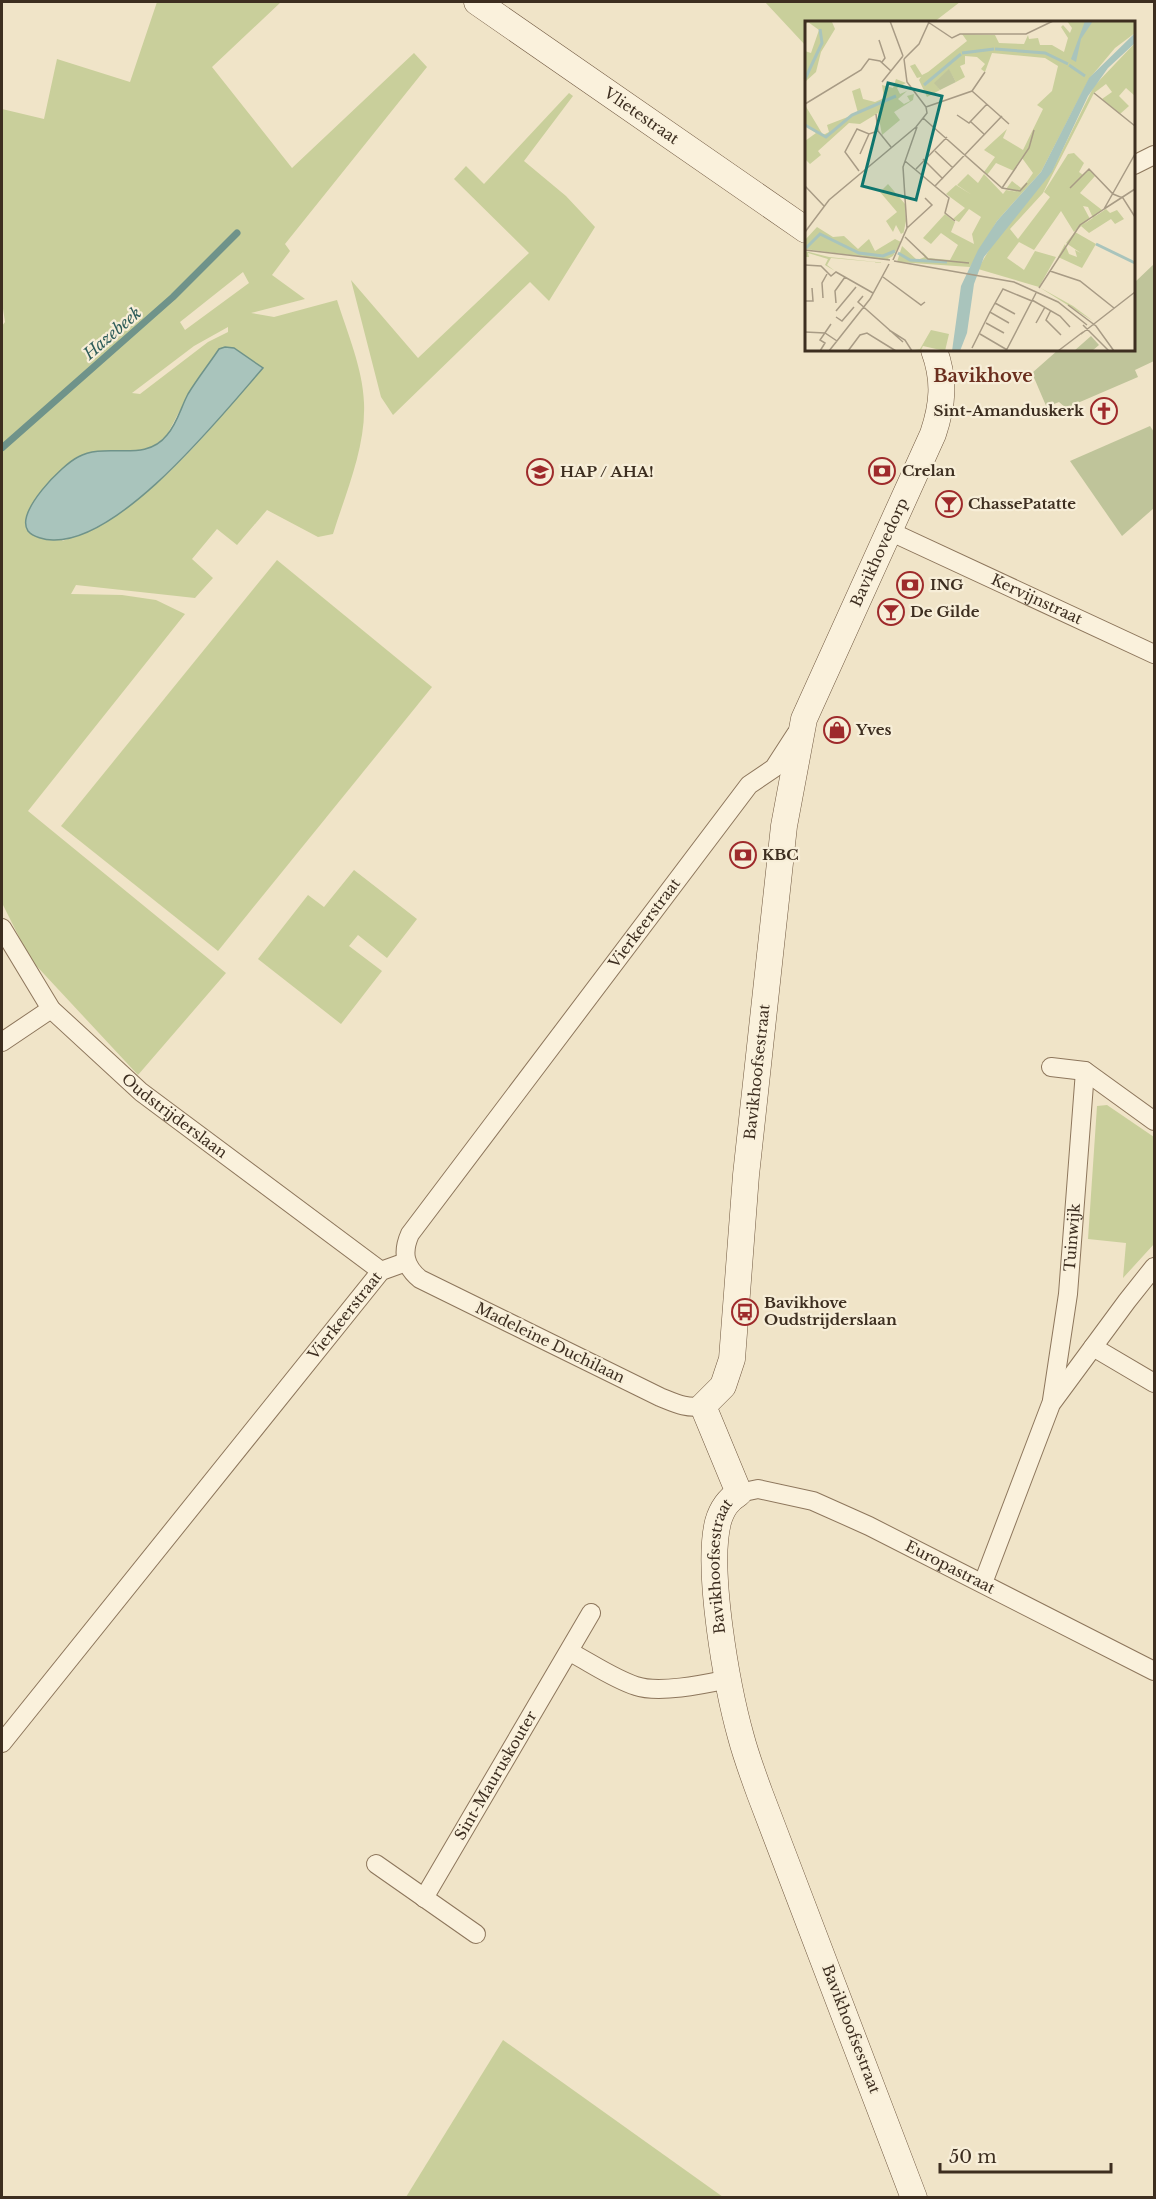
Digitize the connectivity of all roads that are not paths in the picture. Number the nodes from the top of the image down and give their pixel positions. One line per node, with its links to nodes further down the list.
1 (477, 2): 4 (street, Vlietestraat)
2 (1155, 155): 3 (street)
3 (1135, 165)
4 (805, 229)
5 (934, 351): 6 (street, Bavikhovedorp)
6 (887, 530): 7 (street, Kervijnstraat); 8 (street, Bavikhovedorp)
7 (1155, 654)
8 (804, 719): 9 (street, Bavikhovedorp); 10 (street, Bavikhovedorp)
9 (761, 777): 10 (street); 17 (street, Vierkeerstraat)
10 (793, 786): 23 (street, Bavikhoofsestraat)
11 (2, 928): 12 (street, Oudstrijderslaan)
12 (51, 1009): 13 (street); 19 (street, Oudstrijderslaan)
13 (2, 1042)
14 (1051, 1067): 15 (street)
15 (1085, 1071): 16 (street); 22 (street, Tuinwijk)
16 (1155, 1121)
17 (406, 1262): 19 (street, Vierkeerstraat); 23 (street, Madeleine Duchilaan)
18 (1155, 1268): 20 (street, Tuinwijk)
19 (381, 1271): 30 (street, Vierkeerstraat)
20 (1093, 1347): 21 (street); 22 (street, Tuinwijk)
21 (1155, 1383)
22 (1051, 1404): 25 (street, Tuinwijk)
23 (703, 1406): 24 (street, Bavikhoofsestraat)
24 (739, 1493): 25 (street, Europastraat); 29 (street, Bavikhoofsestraat)
25 (983, 1583): 28 (street, Europastraat)
26 (591, 1613): 27 (street, Sint-Mauruskouter)
27 (570, 1652): 29 (street); 32 (street, Sint-Mauruskouter)
28 (1155, 1671)
29 (729, 1679): 34 (street, Bavikhoofsestraat)
30 (2, 1743)
31 (375, 1864): 32 (street)
32 (424, 1898): 33 (street)
33 (476, 1934)
34 (914, 2198)

